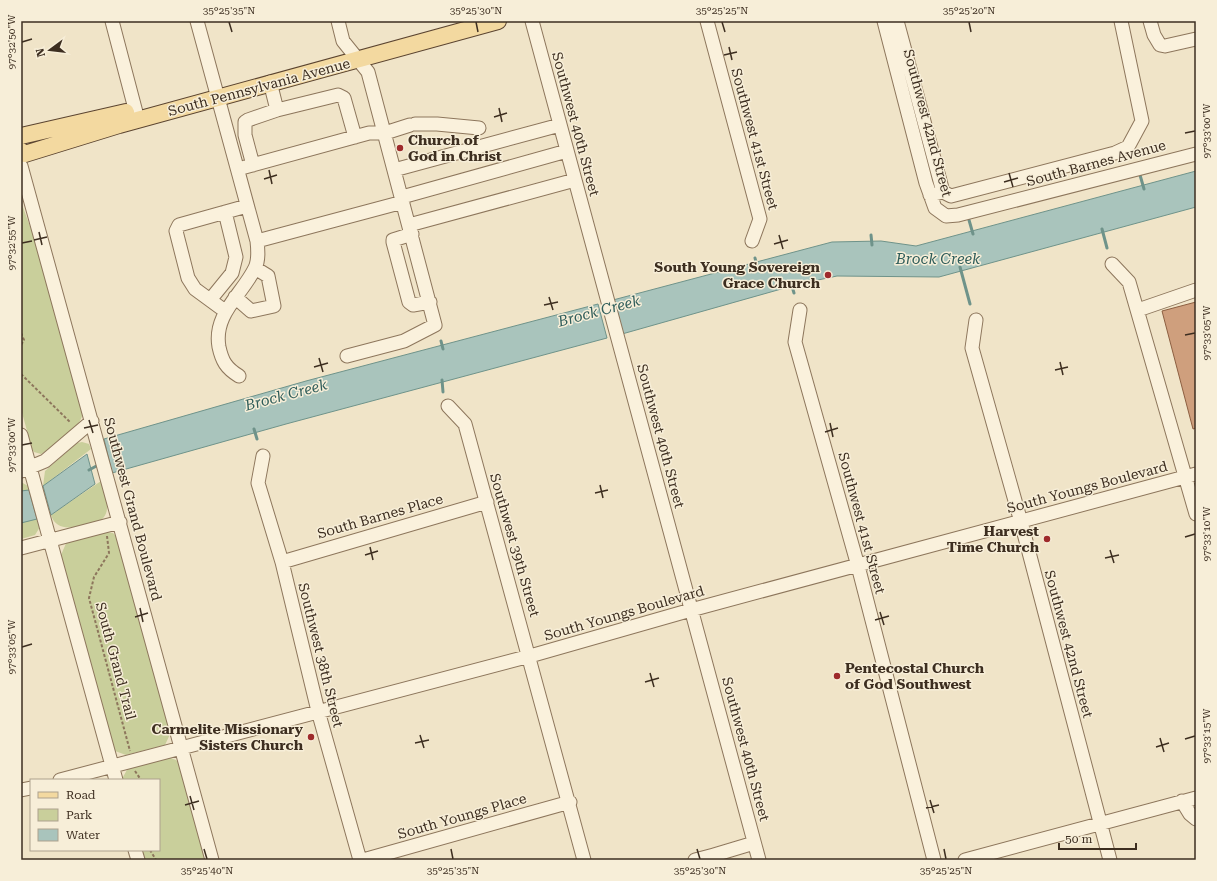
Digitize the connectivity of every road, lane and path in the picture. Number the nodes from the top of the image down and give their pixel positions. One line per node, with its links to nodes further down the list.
1 (112, 21): 17 (street)
2 (197, 21): 15 (street)
3 (338, 21): 13 (street)
4 (459, 21): 13 (main road, South Pennsylvania Avenue)
5 (498, 21): 11 (main road, South Pennsylvania Avenue)
6 (532, 21): 18 (street, Southwest 40th Street)
7 (707, 21): 39 (street, Southwest 41st Street)
8 (1121, 21): 31 (street)
9 (1150, 21): 12 (street)
10 (891, 22): 31 (street); 32 (street, Southwest 42nd Street)
11 (481, 23): 13 (main road, South Pennsylvania Avenue)
12 (1196, 39)
13 (355, 55): 14 (main road, South Pennsylvania Avenue); 15 (main road, South Pennsylvania Avenue); 19 (street)
14 (270, 82): 15 (main road, South Pennsylvania Avenue); 16 (street)
15 (217, 93): 17 (main road, South Pennsylvania Avenue); 28 (street)
16 (277, 110): 21 (street); 26 (street)
17 (136, 115): 20 (main road, South Pennsylvania Avenue); 23 (main road, South Pennsylvania Avenue)
18 (560, 125): 22 (street); 24 (street, Southwest 40th Street)
19 (385, 133): 21 (street); 22 (street); 29 (street)
20 (21, 136)
21 (355, 137): 26 (street)
22 (483, 146): 29 (street)
23 (21, 151)
24 (567, 151): 30 (street, Southwest 40th Street); 33 (street)
25 (1196, 154): 36 (street, South Barnes Avenue)
26 (253, 165): 28 (street)
27 (21, 166): 58 (street, Southwest Grand Boulevard)
28 (238, 169): 34 (street)
29 (394, 170): 33 (street)
30 (575, 180): 37 (street); 73 (street, Southwest 40th Street)
31 (943, 192): 32 (street)
32 (930, 195): 36 (street, Southwest 42nd Street)
33 (402, 199): 37 (street); 38 (street)
34 (248, 206): 35 (street); 38 (street)
35 (225, 212): 46 (street); 46 (street)
36 (958, 216)
37 (410, 229): 41 (street); 43 (street)
38 (257, 241): 42 (street)
39 (752, 241)
40 (1112, 264): 49 (street)
41 (420, 267): 43 (street); 47 (street)
42 (256, 268): 45 (street); 45 (street)
43 (401, 272): 47 (street)
44 (1196, 290): 49 (street)
45 (235, 297): 50 (street)
46 (210, 300): 50 (street)
47 (430, 302): 54 (street)
48 (800, 310): 72 (street, Southwest 41st Street)
49 (1138, 310): 63 (street)
50 (225, 311): 56 (street)
51 (976, 320): 67 (street, Southwest 42nd Street)
52 (21, 333): 53 (path)
53 (21, 345)
54 (347, 356)
55 (21, 374): 59 (path)
56 (239, 376)
57 (448, 406): 64 (street, Southwest 39th Street)
58 (92, 421): 59 (street); 66 (street, Southwest Grand Boulevard)
59 (79, 433): 62 (street)
60 (21, 435): 62 (street)
61 (263, 456): 71 (street, Southwest 38th Street)
62 (26, 470): 69 (street)
63 (1191, 475): 65 (street); 67 (street, South Youngs Boulevard)
64 (487, 502): 71 (street, South Barnes Place); 74 (street, Southwest 39th Street)
65 (1196, 514)
66 (120, 522): 68 (street); 76 (street, Southwest Grand Boulevard)
67 (1021, 522): 72 (street, South Youngs Boulevard); 86 (street, Southwest 42nd Street)
68 (106, 525): 69 (street); 77 (path, South Grand Trail)
69 (50, 540): 70 (street); 78 (street)
70 (21, 548)
71 (282, 562): 75 (street, Southwest 38th Street)
72 (858, 566): 73 (street, South Youngs Boulevard); 96 (street, Southwest 41st Street)
73 (691, 610): 74 (street, South Youngs Boulevard); 87 (street, Southwest 40th Street)
74 (530, 656): 75 (street, South Youngs Boulevard); 84 (street, Southwest 39th Street)
75 (318, 711): 76 (street, South Youngs Boulevard); 92 (street, Southwest 38th Street)
76 (181, 748): 77 (street, South Youngs Boulevard); 91 (street, Southwest Grand Boulevard)
77 (132, 761): 78 (street, South Youngs Boulevard); 81 (path, South Grand Trail)
78 (112, 766): 79 (street, South Youngs Boulevard); 80 (street)
79 (64, 779)
80 (116, 779)
81 (140, 779)
82 (1196, 798): 83 (street)
83 (1182, 801): 85 (street); 86 (street)
84 (570, 802): 92 (street, South Youngs Place); 93 (street, Southwest 39th Street)
85 (1196, 819)
86 (1099, 823): 97 (street); 98 (street, Southwest 42nd Street)
87 (754, 843): 89 (street); 95 (street, Southwest 40th Street)
88 (151, 851): 90 (path)
89 (715, 857): 94 (street)
90 (156, 860)
91 (212, 860)
92 (361, 860)
93 (584, 860)
94 (695, 860)
95 (759, 860)
96 (934, 860)
97 (964, 860)
98 (1110, 860)

